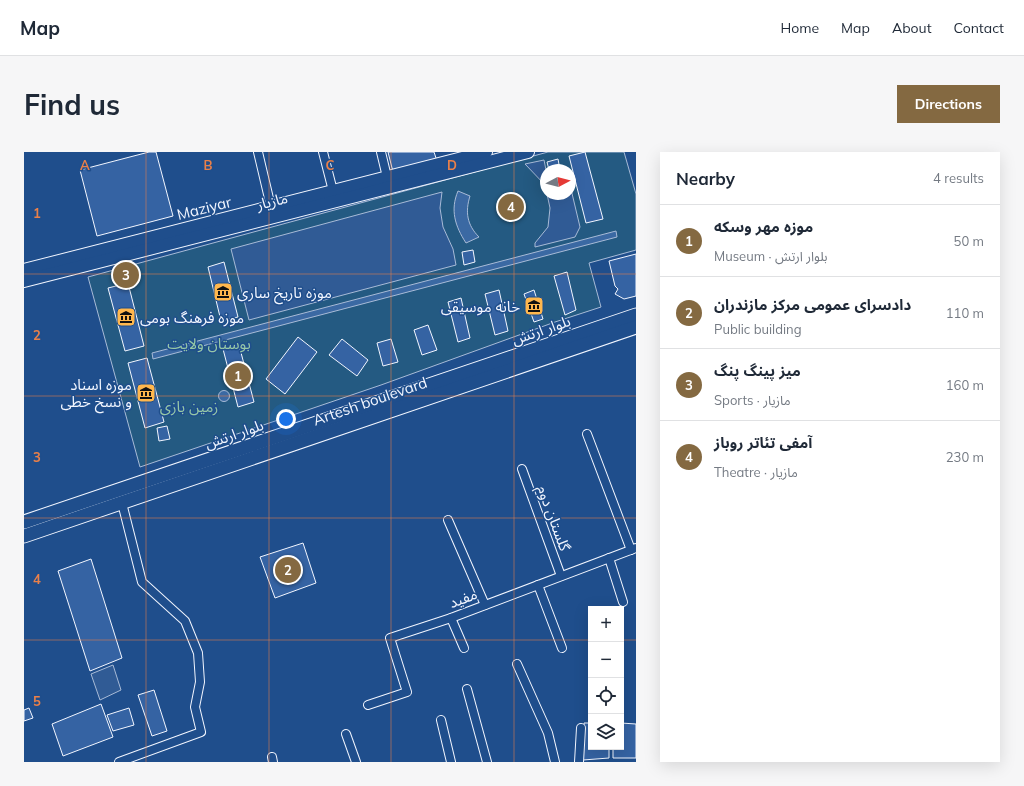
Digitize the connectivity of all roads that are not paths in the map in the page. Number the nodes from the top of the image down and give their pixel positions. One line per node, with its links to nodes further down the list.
1 (258, 152): 10 (street)
2 (323, 152): 8 (street)
3 (381, 152): 7 (street)
4 (486, 152): 6 (main road, Maziyar)
5 (528, 152): 9 (main road, مازیار)
6 (471, 154): 7 (main road, Maziyar)
7 (387, 177): 8 (main road, Maziyar)
8 (333, 191): 9 (main road, Maziyar)
9 (314, 201): 10 (main road, Maziyar); 11 (main road, مازیار)
10 (271, 207): 11 (main road, Maziyar)
11 (85, 260): 12 (main road, Maziyar); 13 (main road, مازیار)
12 (24, 270)
13 (24, 281)
14 (636, 315): 16 (main road, بلوار ارتش)
15 (636, 327): 16 (main road)
16 (480, 374): 19 (main road, بلوار ارتش)
17 (587, 434): 25 (street)
18 (522, 469): 27 (street, گلستان دوم)
19 (120, 497): 20 (main road, بلوار ارتش); 23 (main road); 40 (street)
20 (55, 511): 22 (main road, بلوار ارتش); 23 (main road)
21 (448, 520): 30 (street)
22 (24, 522)
23 (60, 524): 24 (main road)
24 (24, 536)
25 (634, 549): 26 (street, مفید)
26 (609, 558): 27 (street, مفید); 29 (street)
27 (561, 576): 28 (street, مفید)
28 (538, 585): 30 (street, مفید); 33 (street)
29 (623, 602)
30 (485, 605): 31 (street, مفید)
31 (451, 618): 32 (street); 36 (street, مفید)
32 (464, 648)
33 (562, 648)
34 (517, 664): 44 (street)
35 (467, 689): 43 (street)
36 (368, 705)
37 (441, 720): 42 (street)
38 (581, 728): 45 (street)
39 (346, 734): 41 (street)
40 (119, 762)
41 (356, 762)
42 (451, 762)
43 (487, 762)
44 (555, 762)
45 (579, 762)

